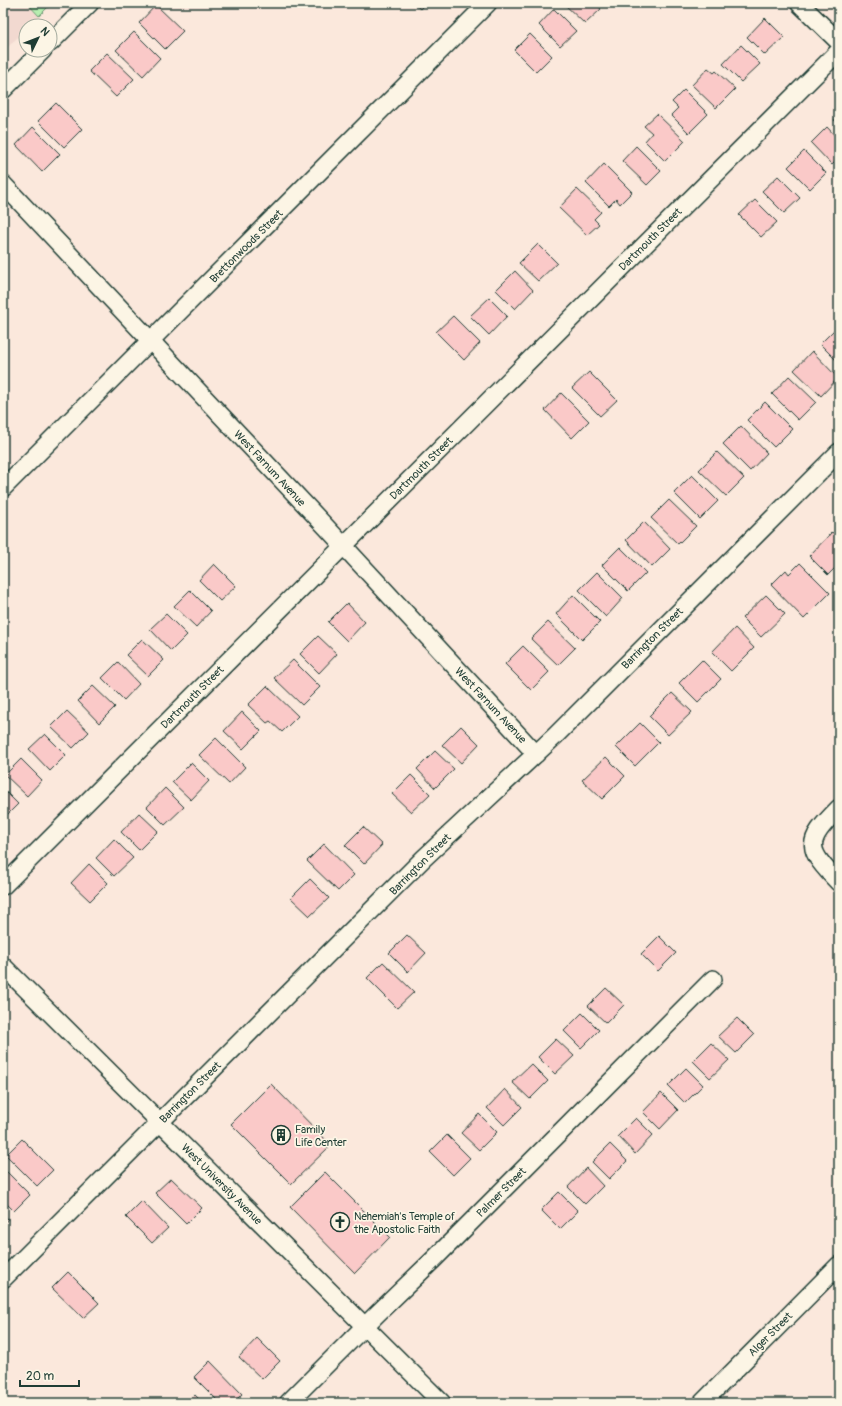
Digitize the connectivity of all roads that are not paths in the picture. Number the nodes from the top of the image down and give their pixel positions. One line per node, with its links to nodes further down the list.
1 (90, 3): 4 (street)
2 (488, 3): 10 (street, Brettonwoods Street)
3 (799, 3): 5 (street)
4 (58, 35)
5 (839, 42)
6 (839, 51): 13 (street, Dartmouth Street)
7 (35, 58): 8 (street)
8 (3, 90)
9 (3, 184): 10 (street, West Farnum Avenue)
10 (151, 341): 12 (street, Brettonwoods Street); 13 (street, West Farnum Avenue)
11 (839, 452): 14 (street, Barrington Street)
12 (3, 488)
13 (343, 546): 14 (street, West Farnum Avenue); 17 (street, Dartmouth Street)
14 (536, 754): 20 (street, Barrington Street)
15 (839, 808): 16 (street)
16 (839, 883)
17 (3, 886)
18 (3, 966): 20 (street, West University Avenue)
19 (713, 979): 23 (street, Palmer Street)
20 (160, 1122): 22 (street, Barrington Street); 23 (street, West University Avenue)
21 (839, 1265): 26 (street, Alger Street)
22 (3, 1279)
23 (364, 1326): 24 (street, Palmer Street); 25 (street, West University Avenue)
24 (288, 1403)
25 (442, 1403)
26 (702, 1403)

